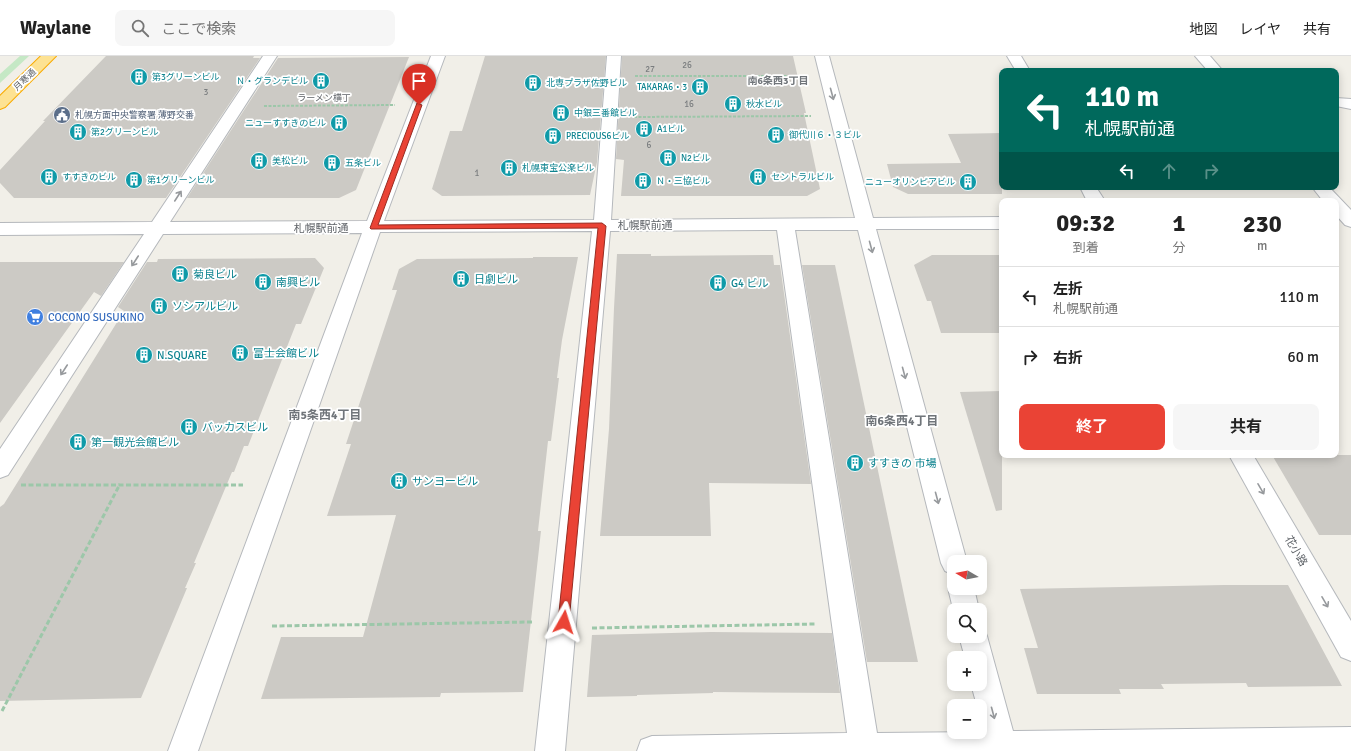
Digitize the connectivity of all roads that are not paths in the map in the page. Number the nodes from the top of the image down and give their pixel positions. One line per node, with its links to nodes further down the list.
1 (49, 56): 11 (highway, 月寒通)
2 (270, 56): 23 (street, one-way to 2)
3 (438, 56): 24 (street)
4 (614, 56): 21 (street)
5 (822, 56): 18 (street, one-way to 18)
6 (1014, 56): 8 (street)
7 (1202, 56): 9 (street)
8 (1021, 68)
9 (1213, 68)
10 (1339, 102): 12 (street)
11 (0, 104)
12 (1351, 104)
13 (1323, 190): 14 (street)
14 (1330, 198)
15 (1339, 207): 16 (street)
16 (1351, 221): 17 (street)
17 (1339, 222)
18 (865, 224): 19 (street, 札幌駅前通); 20 (street, 札幌駅前通); 27 (street, one-way to 27)
19 (999, 224)
20 (785, 225): 21 (street, 札幌駅前通); 31 (street)
21 (602, 226): 24 (street, 札幌駅前通); 34 (street)
22 (0, 228): 23 (street, 札幌駅前通)
23 (157, 228): 24 (street, 札幌駅前通); 26 (street, one-way to 26)
24 (374, 228): 33 (street)
25 (1244, 458): 28 (street, 花小路, one-way to 28)
26 (0, 468)
27 (952, 555)
28 (1351, 646)
29 (987, 688): 32 (street, one-way to 32)
30 (1351, 742): 32 (street)
31 (864, 748): 32 (street); 35 (street)
32 (1003, 748)
33 (183, 751)
34 (550, 751)
35 (652, 751)

